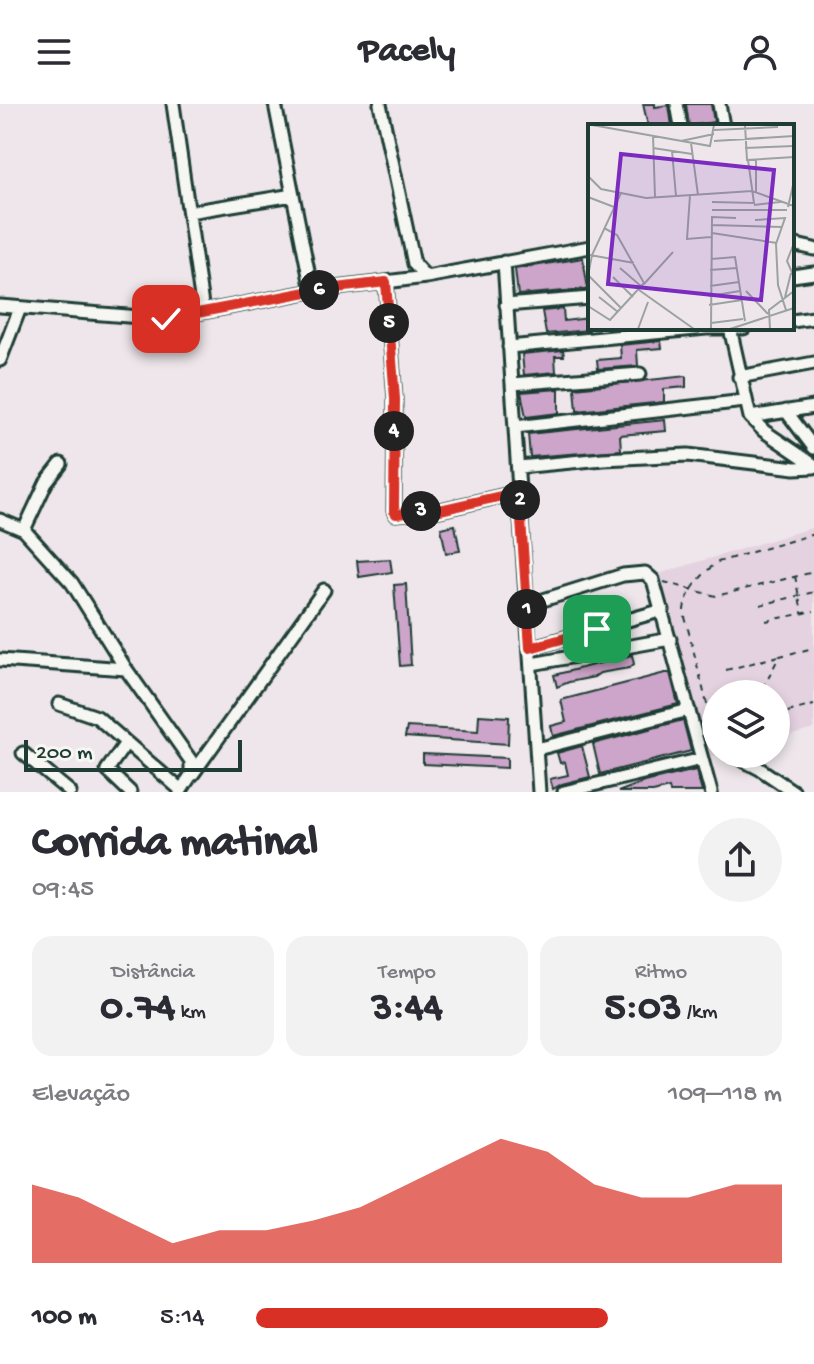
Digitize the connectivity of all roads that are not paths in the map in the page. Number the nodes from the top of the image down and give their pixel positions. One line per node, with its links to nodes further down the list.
1 (173, 104): 9 (street)
2 (275, 104): 8 (street)
3 (380, 104): 16 (street)
4 (677, 104): 6 (street)
5 (719, 104): 7 (street)
6 (681, 124)
7 (723, 124)
8 (293, 195): 9 (street); 18 (street)
9 (189, 212): 23 (street)
10 (794, 244): 12 (street)
11 (588, 247): 13 (street)
12 (814, 249)
13 (504, 262): 16 (street); 20 (street)
14 (814, 273): 15 (street)
15 (794, 276)
16 (426, 277): 17 (street)
17 (386, 282): 18 (street); 43 (street)
18 (312, 291): 23 (street)
19 (588, 298): 20 (street)
20 (506, 305): 28 (street)
21 (0, 306): 22 (street)
22 (20, 308): 23 (street); 29 (street)
23 (203, 312)
24 (814, 318): 25 (street)
25 (794, 321)
26 (685, 330): 28 (street)
27 (730, 330): 32 (street)
28 (509, 347): 33 (street)
29 (0, 360)
30 (814, 363): 32 (street)
31 (640, 374): 33 (street)
32 (739, 377): 34 (street)
33 (512, 384): 38 (street)
34 (745, 401): 37 (street); 38 (street)
35 (814, 407): 36 (street)
36 (786, 411): 37 (street); 39 (street)
37 (750, 417): 41 (street)
38 (515, 427): 42 (street)
39 (813, 448)
40 (61, 464): 45 (street)
41 (814, 466): 42 (street)
42 (519, 467): 43 (street)
43 (519, 492): 47 (street)
44 (0, 520): 45 (street)
45 (24, 530): 53 (street)
46 (324, 590): 62 (street)
47 (527, 605): 48 (street); 50 (street)
48 (663, 610): 49 (street); 50 (street)
49 (670, 639): 52 (street); 55 (street)
50 (530, 648): 52 (street)
51 (0, 660): 53 (street)
52 (532, 664): 57 (street)
53 (126, 669): 62 (street)
54 (59, 704): 56 (street)
55 (689, 710): 57 (street); 59 (street)
56 (126, 743): 63 (street); 65 (street)
57 (537, 749): 66 (street)
58 (23, 753): 64 (street)
59 (702, 759): 67 (street)
60 (704, 768): 68 (street)
61 (758, 768): 69 (street)
62 (191, 775): 63 (street)
63 (181, 791)
64 (70, 792)
65 (130, 792)
66 (539, 792)
67 (564, 792)
68 (711, 792)
69 (794, 792)

